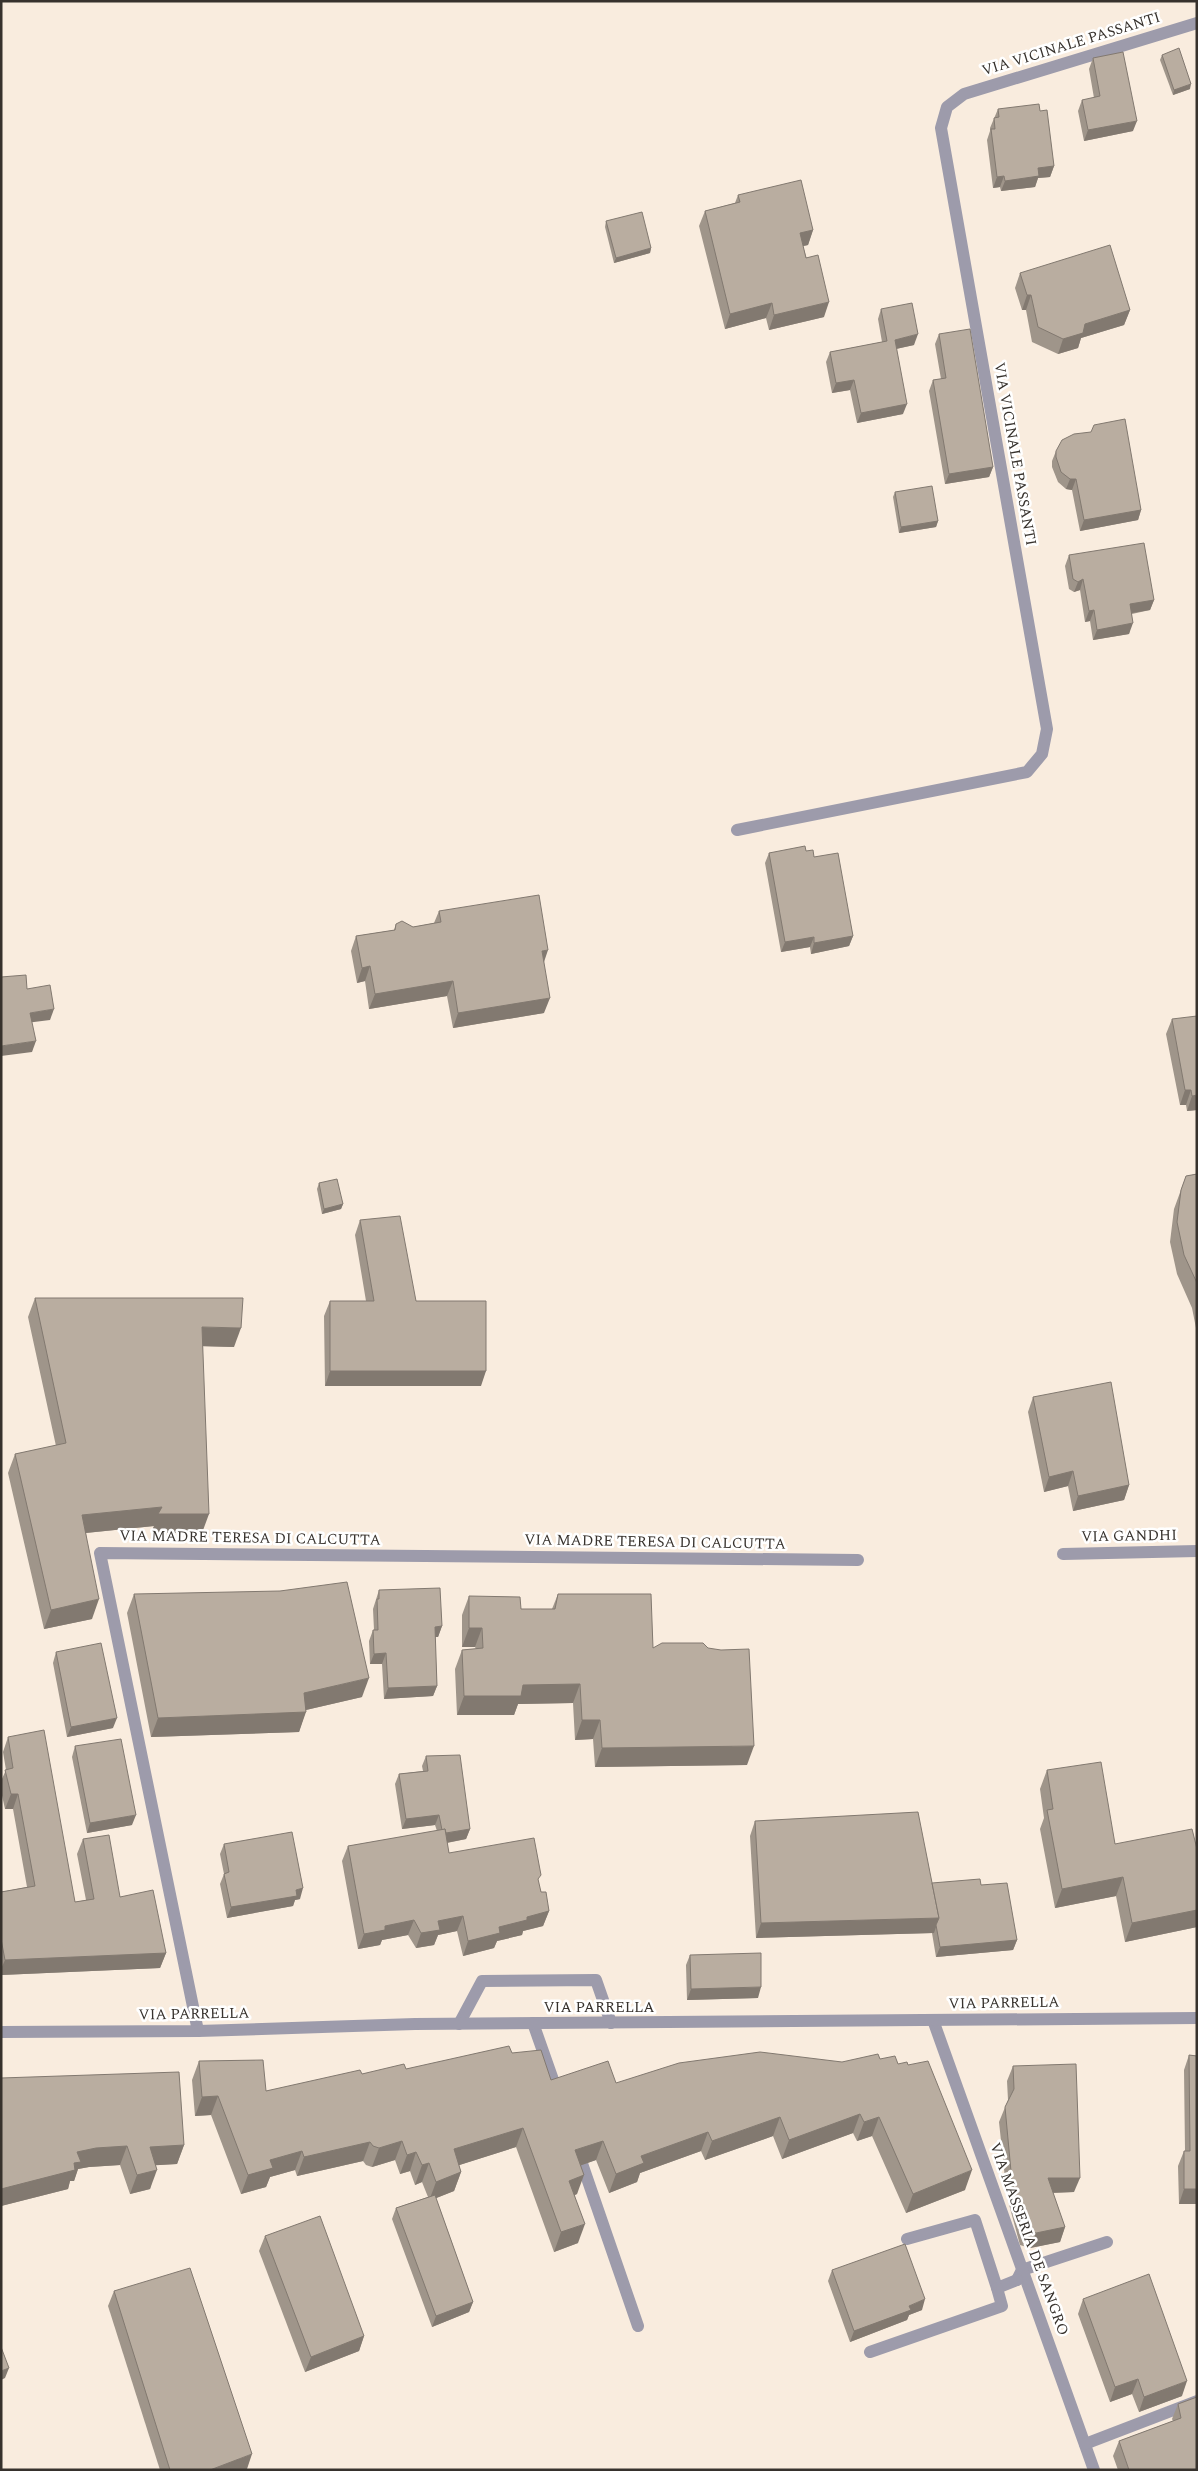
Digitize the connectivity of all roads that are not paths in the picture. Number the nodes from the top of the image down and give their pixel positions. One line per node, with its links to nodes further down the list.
1 (1197, 23): 2 (street, VIA VICINALE PASSANTI)
2 (737, 830)
3 (1197, 1551): 4 (street, VIA GANDHI)
4 (1063, 1554)
5 (858, 1560): 11 (street, VIA MADRE TERESA DI CALCUTTA)
6 (1197, 2018): 7 (street, VIA PARRELLA)
7 (933, 2020): 9 (street, VIA PARRELLA); 17 (street, VIA MASSERIA DE SANGRO)
8 (533, 2023): 9 (street, VIA PARRELLA); 10 (street, VIA PARRELLA); 13 (street)
9 (611, 2023): 10 (street)
10 (459, 2024): 11 (street, VIA PARRELLA)
11 (198, 2031): 12 (street, VIA PARRELLA)
12 (1, 2032)
13 (562, 2106)
14 (571, 2133): 19 (street)
15 (907, 2239): 18 (street)
16 (1107, 2242): 17 (street)
17 (1019, 2275): 18 (street); 24 (street, VIA MASSERIA DE SANGRO)
18 (997, 2288): 20 (street)
19 (638, 2326)
20 (870, 2352)
21 (1197, 2401): 22 (street)
22 (1161, 2415): 23 (street); 24 (street)
23 (1165, 2429)
24 (1085, 2444): 25 (street, VIA MASSERIA DE SANGRO)
25 (1094, 2470)

